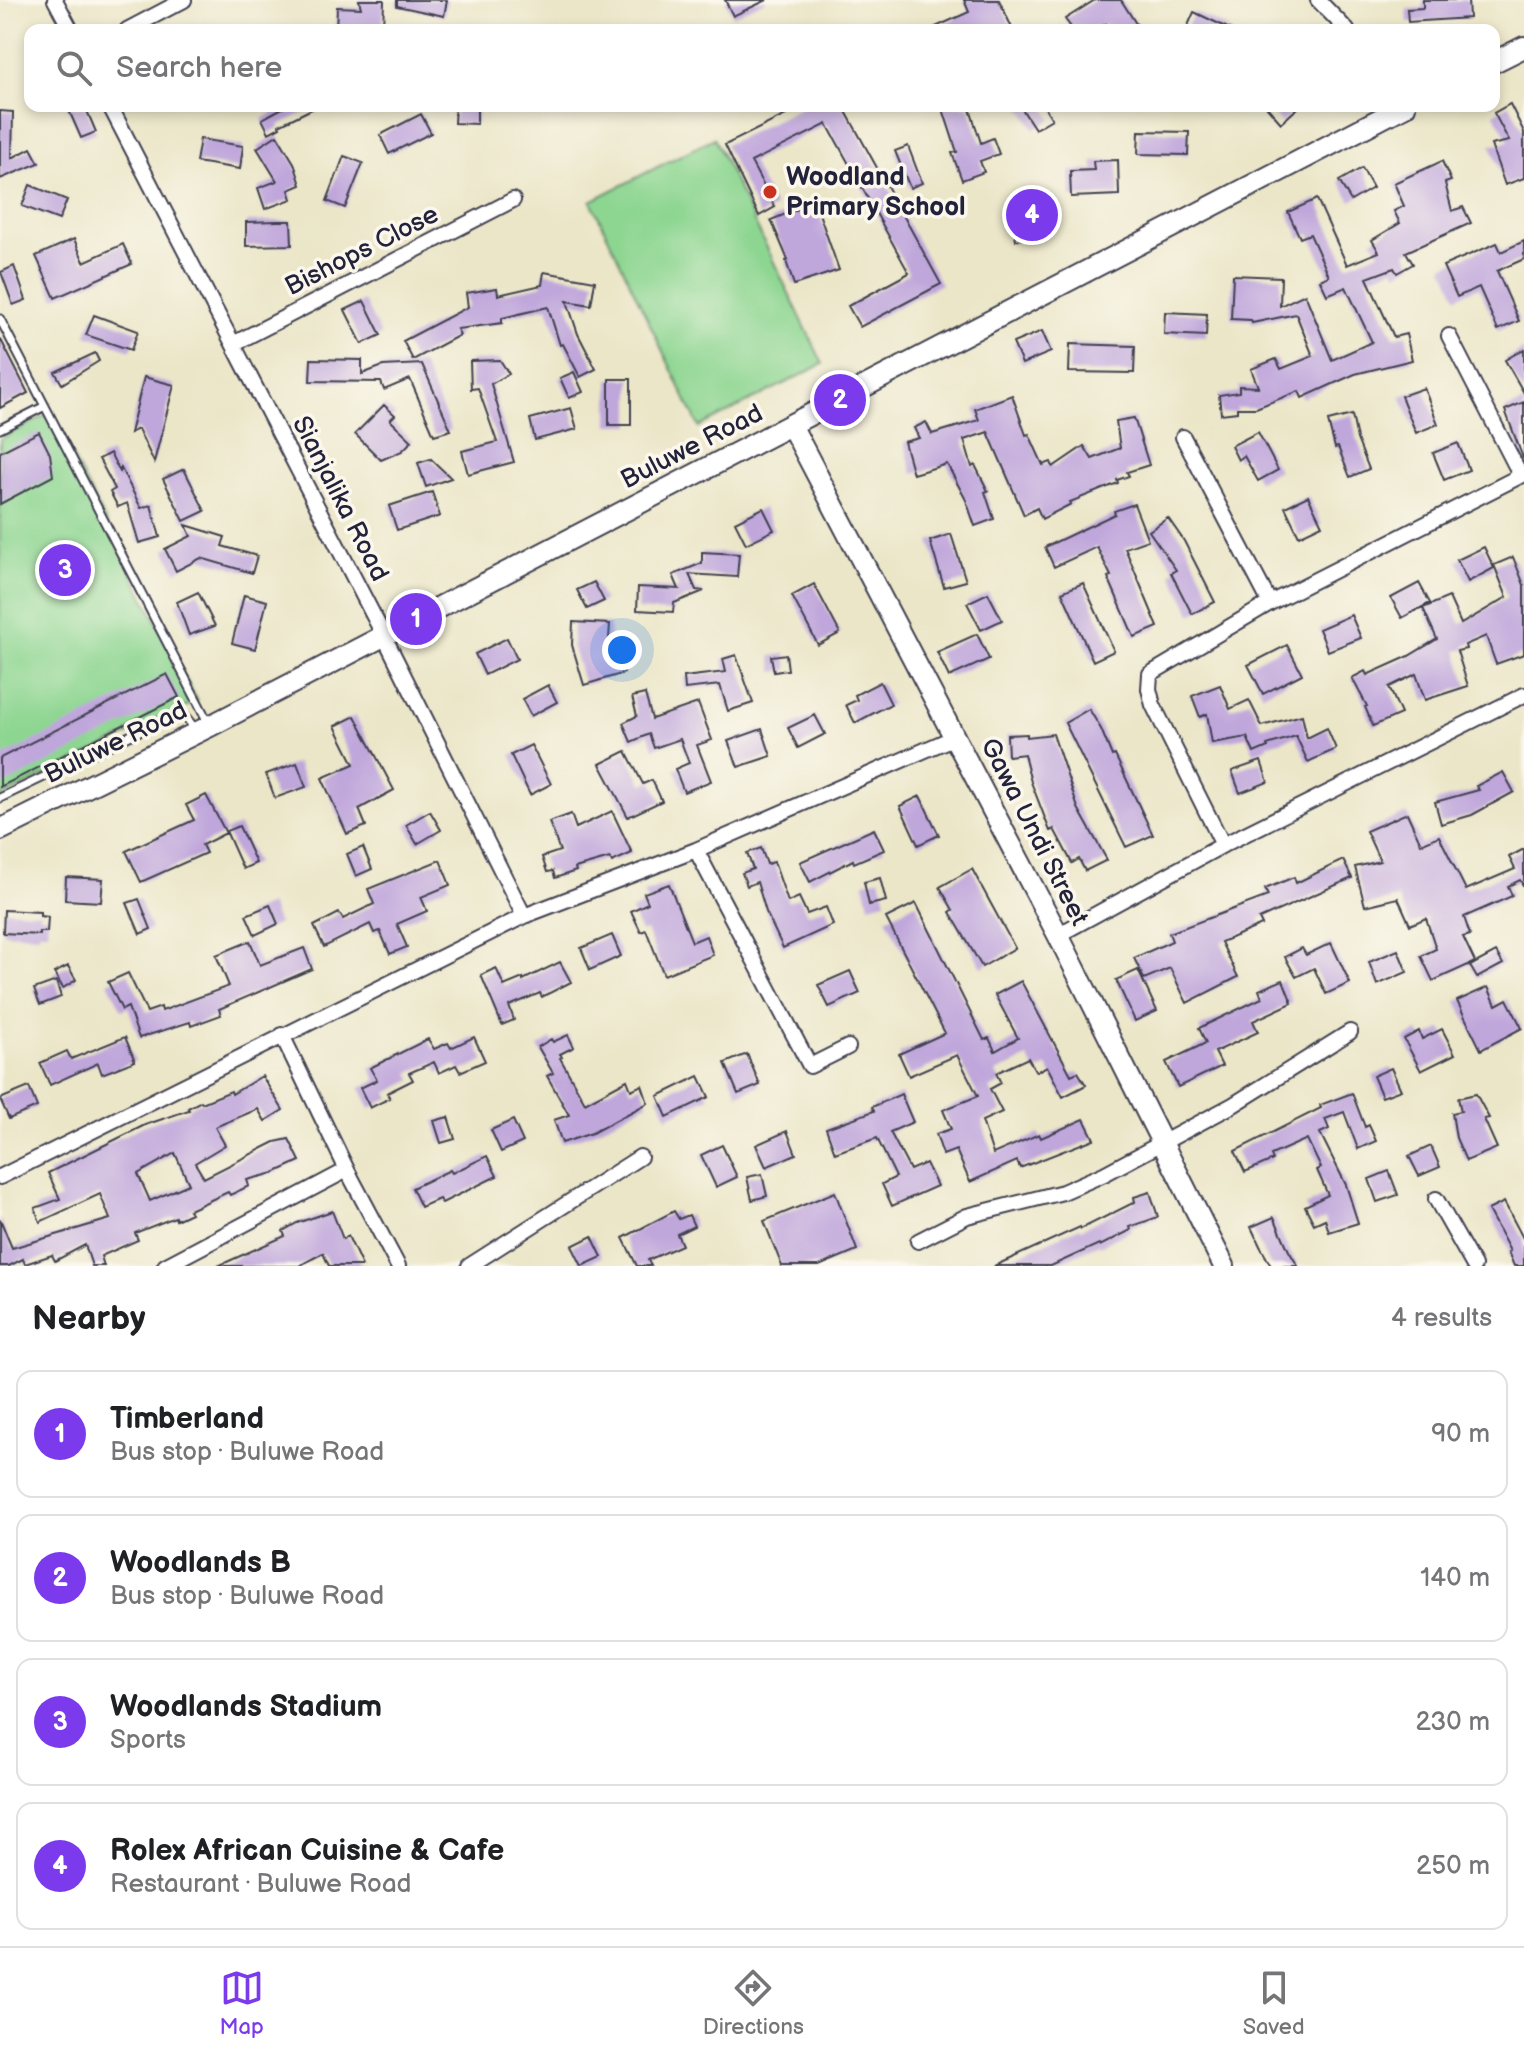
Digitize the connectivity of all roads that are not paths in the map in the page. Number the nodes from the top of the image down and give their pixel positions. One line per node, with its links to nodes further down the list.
1 (55, 0): 4 (street)
2 (184, 0): 5 (street)
3 (1318, 0): 6 (street)
4 (68, 24)
5 (138, 24)
6 (1341, 24)
7 (1524, 47): 8 (street)
8 (1500, 59)
9 (113, 112): 14 (street, Sianjalika Road)
10 (1393, 112): 16 (street, Buluwe Road)
11 (513, 200): 14 (street, Bishops Close)
12 (0, 319): 15 (lane)
13 (1449, 336): 19 (street)
14 (233, 344): 21 (street, Sianjalika Road)
15 (45, 406): 17 (lane); 23 (lane)
16 (791, 425): 21 (street, Buluwe Road); 24 (street, Gawa Undi Street)
17 (0, 429)
18 (1183, 437): 20 (street)
19 (1522, 475): 20 (street)
20 (1270, 603): 27 (street)
21 (384, 636): 23 (street, Buluwe Road); 29 (street, Sianjalika Road)
22 (1524, 695): 27 (street)
23 (204, 729): 25 (lane); 26 (street, Buluwe Road)
24 (955, 737): 28 (street); 30 (street, Gawa Undi Street)
25 (0, 798)
26 (0, 830)
27 (1223, 845): 30 (street)
28 (696, 850): 29 (street); 33 (street)
29 (524, 916): 32 (street)
30 (1058, 935): 34 (street, Gawa Undi Street)
31 (1350, 1032): 34 (street)
32 (282, 1035): 36 (street); 37 (street)
33 (848, 1047)
34 (1164, 1143): 39 (street); 43 (street, Gawa Undi Street)
35 (640, 1157): 42 (street)
36 (347, 1170): 40 (street); 41 (street)
37 (0, 1177)
38 (1436, 1199): 44 (street)
39 (918, 1241)
40 (165, 1266)
41 (398, 1266)
42 (469, 1266)
43 (1224, 1266)
44 (1474, 1266)

